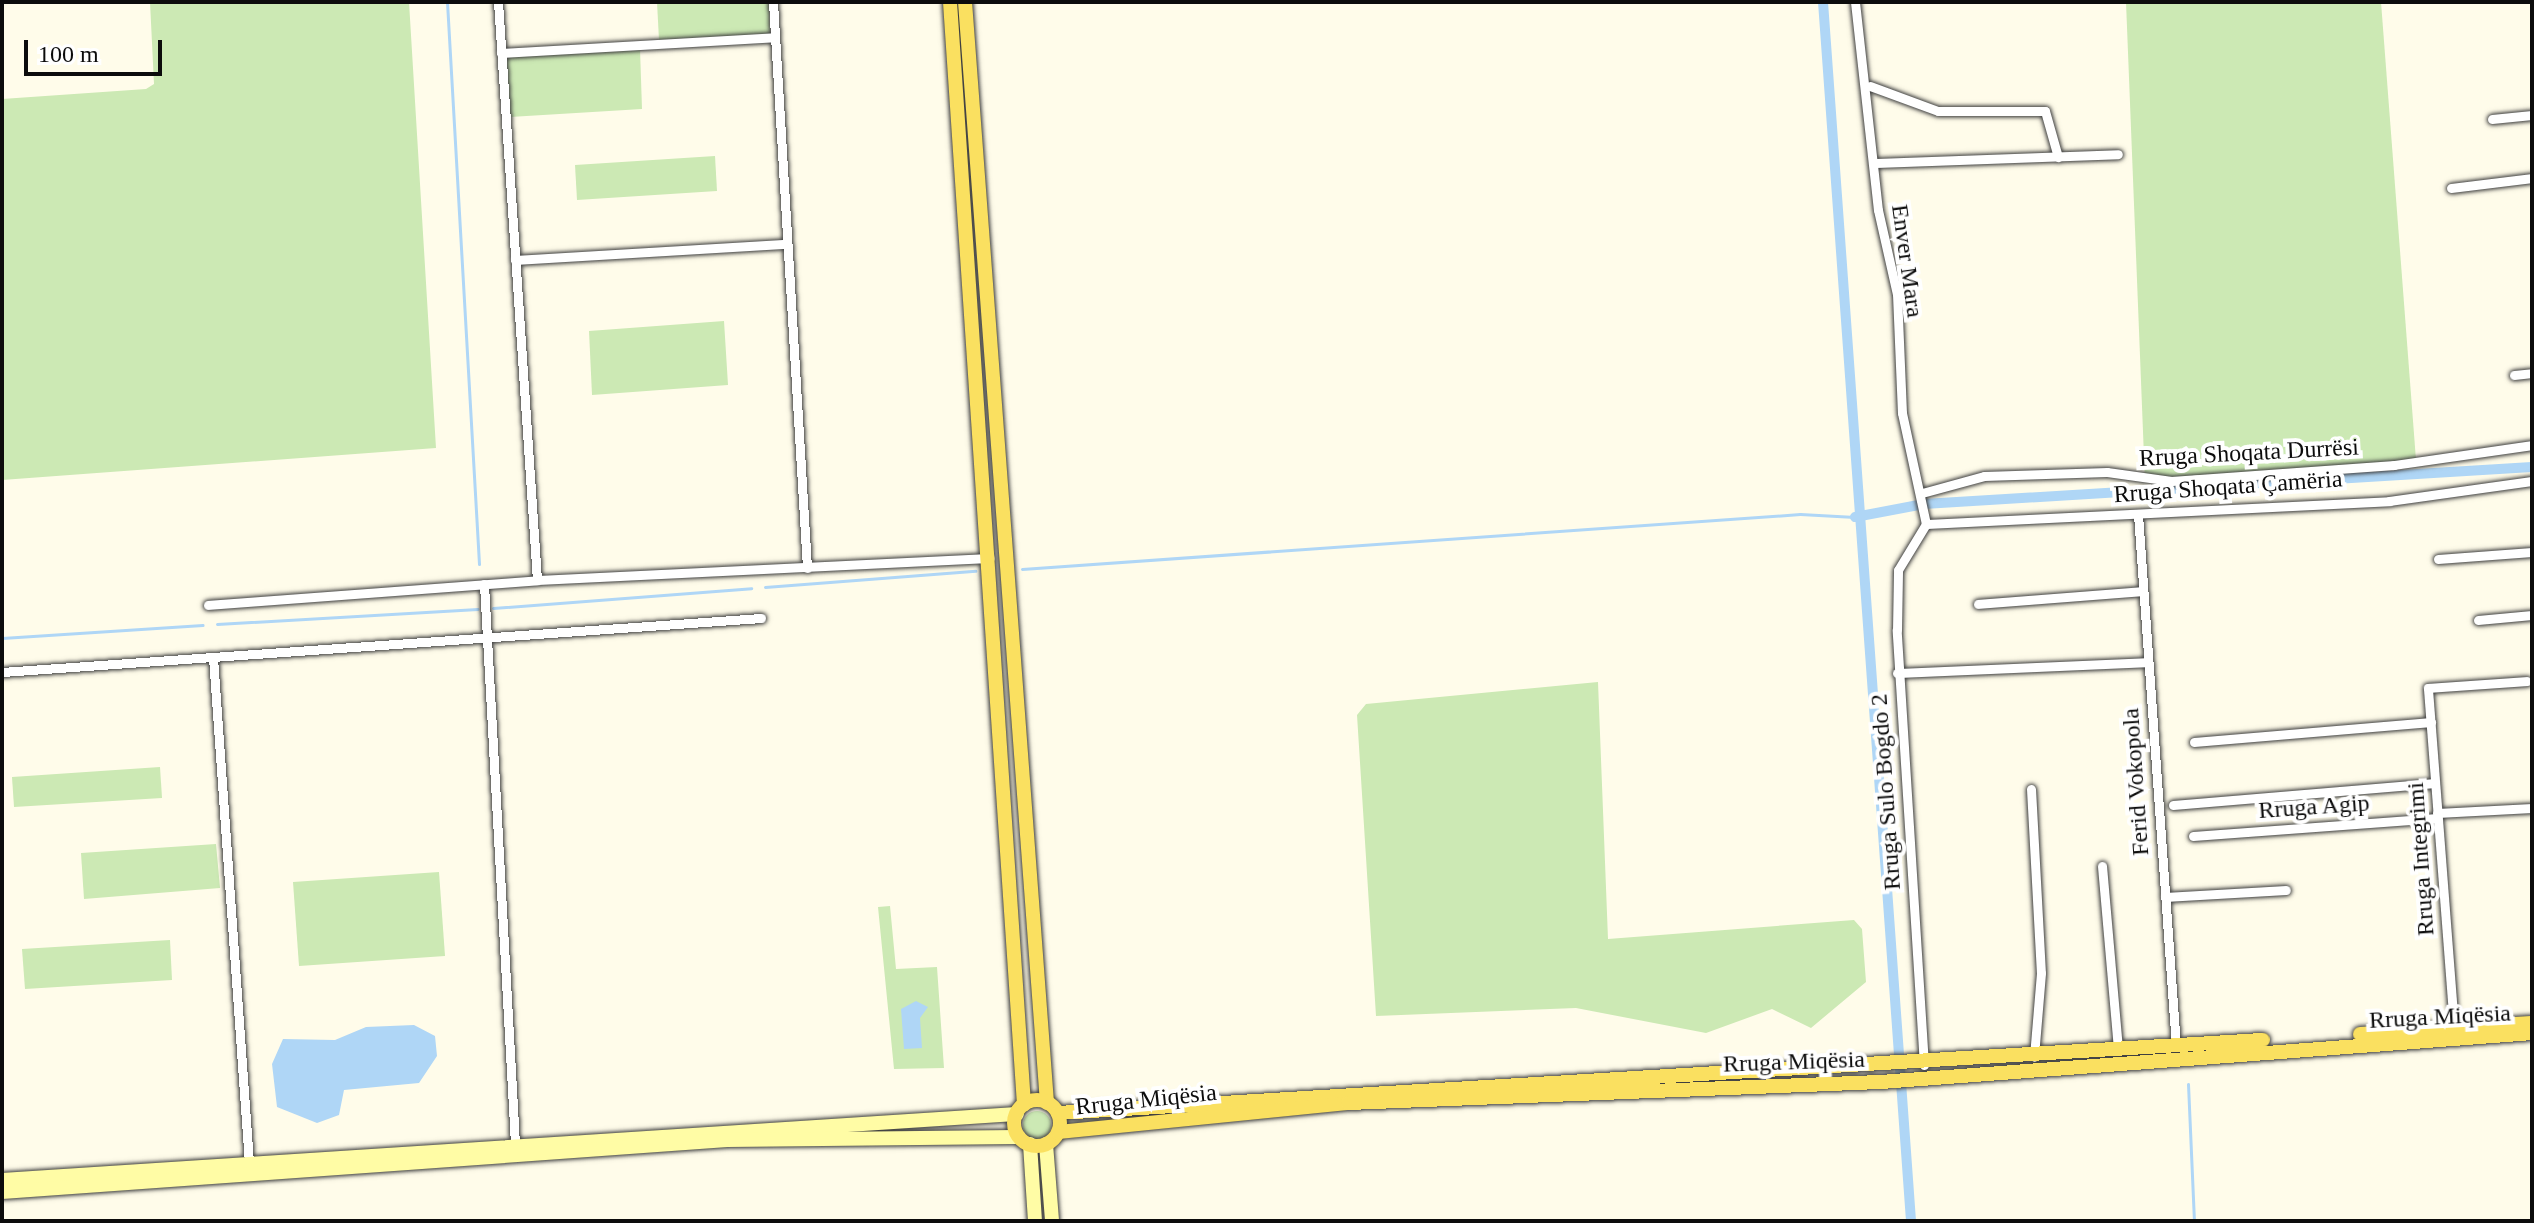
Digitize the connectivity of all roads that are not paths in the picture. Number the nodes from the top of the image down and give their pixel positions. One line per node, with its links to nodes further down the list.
1 (498, 2): 7 (street)
2 (773, 2): 6 (street)
3 (950, 2): 26 (main road)
4 (965, 2): 62 (main road)
5 (1855, 2): 8 (street, Enver Mara)
6 (775, 37): 7 (street); 16 (street)
7 (501, 53): 17 (street)
8 (1870, 86): 12 (street); 13 (street, Enver Mara)
9 (2532, 115): 10 (street)
10 (2492, 119)
11 (2118, 154): 12 (street)
12 (2058, 157): 13 (street)
13 (1876, 163): 22 (street, Enver Mara)
14 (2532, 178): 15 (street)
15 (2451, 188)
16 (787, 244): 17 (street); 28 (street)
17 (515, 260): 29 (street)
18 (2532, 373): 19 (street)
19 (2514, 375)
20 (2532, 445): 22 (street, Rruga Shoqata Durrësi)
21 (2532, 481): 23 (street, Rruga Shoqata Çamëria)
22 (1922, 498): 24 (street, Enver Mara)
23 (2138, 514): 24 (street, Rruga Shoqata Çamëria); 31 (street, Ferid Vokopola)
24 (1925, 523): 41 (street, Rruga Sulo Bogdo 2)
25 (2532, 552): 27 (street)
26 (989, 558): 28 (street); 63 (main road)
27 (2438, 559)
28 (807, 568): 29 (street)
29 (537, 580): 30 (street)
30 (484, 584): 33 (street); 37 (street)
31 (2142, 591): 32 (street); 39 (street, Ferid Vokopola)
32 (1978, 604)
33 (208, 605)
34 (2532, 615): 36 (street)
35 (761, 618): 37 (street)
36 (2478, 620)
37 (487, 636): 38 (street); 66 (street)
38 (213, 657): 40 (street); 68 (street)
39 (2147, 662): 41 (street); 53 (street, Ferid Vokopola)
40 (2, 672)
41 (1897, 673): 60 (street, Rruga Sulo Bogdo 2)
42 (2527, 681): 43 (street, Rruga Integrimi)
43 (2431, 722): 44 (street); 45 (street, Rruga Integrimi)
44 (2194, 742)
45 (2435, 783): 47 (street); 49 (street, Rruga Integrimi)
46 (2031, 789): 59 (street)
47 (2173, 805)
48 (2532, 808): 49 (street, Rruga Agip)
49 (2437, 816): 50 (street, Rruga Agip); 55 (street, Rruga Integrimi)
50 (2193, 836)
51 (2102, 866): 58 (street)
52 (2286, 890): 53 (street)
53 (2165, 897): 57 (street, Ferid Vokopola)
54 (2532, 1023): 55 (main road, Rruga Miqësia)
55 (2454, 1027): 57 (main road, Rruga Miqësia)
56 (2532, 1033): 60 (main road, Rruga Miqësia)
57 (2176, 1047): 58 (main road, Rruga Miqësia)
58 (2118, 1050): 59 (main road, Rruga Miqësia)
59 (2034, 1057): 60 (main road, Rruga Miqësia)
60 (1919, 1070): 61 (main road, Rruga Miqësia)
61 (1888, 1074): 62 (main road, Rruga Miqësia); 64 (main road, Rruga Miqësia)
62 (1052, 1108): 63 (main road, Rruga Miqësia); 64 (main road)
63 (1020, 1110): 65 (main road); 66 (street)
64 (1058, 1132): 67 (main road)
65 (1024, 1141): 67 (main road); 70 (street); 71 (street)
66 (515, 1144): 68 (street)
67 (1046, 1144): 72 (street)
68 (249, 1163): 69 (street)
69 (2, 1180)
70 (2, 1192)
71 (1035, 1221)
72 (1052, 1221)

